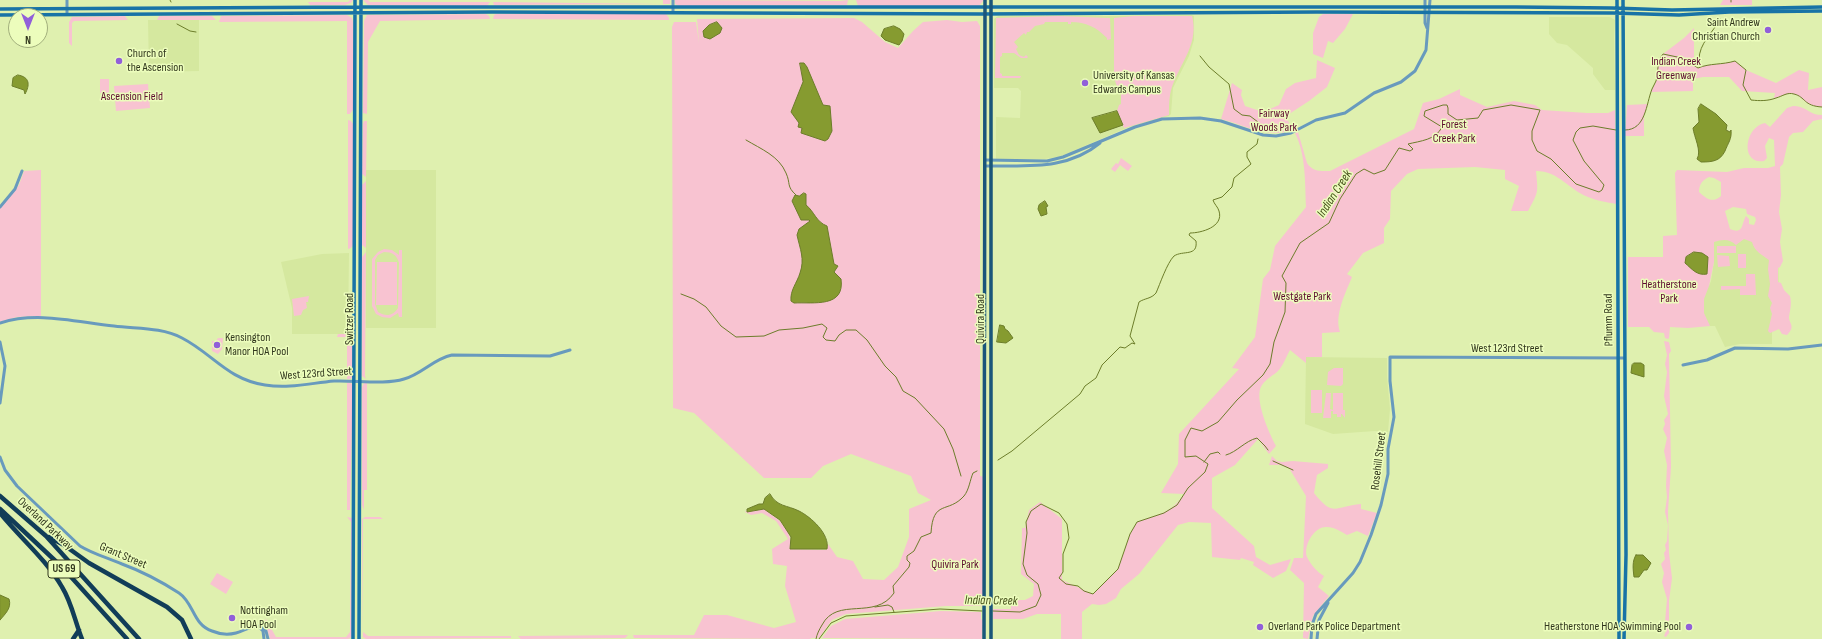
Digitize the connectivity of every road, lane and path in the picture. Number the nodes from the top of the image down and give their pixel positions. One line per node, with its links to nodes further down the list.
1 (67, 0): 14 (street)
2 (355, 0): 11 (main road, Switzer Road)
3 (361, 0): 12 (main road, Switzer Road)
4 (673, 0): 15 (street)
5 (985, 0): 16 (main road, Quivira Road)
6 (991, 0): 17 (main road, Quivira Road)
7 (1425, 0): 18 (street)
8 (1430, 0): 18 (street)
9 (1617, 0): 19 (main road, Pflumm Road)
10 (1623, 0): 20 (main road, Pflumm Road)
11 (355, 7): 12 (main road); 14 (main road); 24 (main road, Switzer Road)
12 (361, 7): 15 (main road); 25 (main road, Switzer Road)
13 (1822, 7): 20 (main road)
14 (67, 8): 21 (main road); 29 (street)
15 (673, 8): 16 (main road); 23 (street)
16 (985, 8): 17 (main road); 30 (main road, Quivira Road)
17 (991, 8): 18 (main road); 31 (main road, Quivira Road)
18 (1427, 8): 19 (main road); 26 (street)
19 (1617, 8): 20 (main road); 27 (main road, Pflumm Road)
20 (1623, 8): 28 (main road, Pflumm Road)
21 (0, 9)
22 (1822, 11): 28 (main road)
23 (672, 12): 25 (main road); 30 (main road)
24 (355, 13): 25 (main road); 29 (main road); 48 (main road, Switzer Road)
25 (361, 13): 49 (main road, Switzer Road)
26 (1427, 13): 27 (main road); 31 (main road); 33 (street)
27 (1617, 13): 28 (main road); 45 (main road, Pflumm Road)
28 (1623, 13): 46 (main road, Pflumm Road)
29 (67, 14): 32 (main road)
30 (985, 14): 31 (main road); 34 (main road, Quivira Road)
31 (991, 14): 35 (main road, Quivira Road)
32 (0, 15)
33 (1102, 142): 35 (street); 37 (street)
34 (985, 160): 35 (street); 36 (main road, Quivira Road)
35 (991, 160): 37 (main road, Quivira Road)
36 (985, 166): 37 (street); 68 (main road, Quivira Road)
37 (991, 166): 69 (main road, Quivira Road)
38 (22, 171): 39 (street)
39 (0, 207)
40 (0, 323): 48 (street, West 123rd Street)
41 (0, 342): 50 (street)
42 (1822, 345): 47 (street)
43 (570, 350): 49 (street, West 123rd Street)
44 (1390, 357): 45 (street, West 123rd Street); 56 (street, Rosehill Street)
45 (1619, 358): 46 (street, West 123rd Street); 72 (main road, Pflumm Road)
46 (1624, 358): 73 (main road, Pflumm Road)
47 (1683, 365)
48 (354, 381): 49 (street, West 123rd Street); 66 (main road, Switzer Road)
49 (360, 381): 67 (main road, Switzer Road)
50 (0, 403)
51 (0, 457): 57 (street, Grant Street)
52 (0, 496): 55 (highway, Overland Parkway / US 69)
53 (0, 509): 61 (highway, US 69)
54 (0, 513): 58 (highway)
55 (46, 536): 62 (highway, Overland Parkway / US 69); 63 (highway)
56 (1330, 600): 70 (street); 71 (street)
57 (258, 626): 64 (street); 65 (street)
58 (79, 630): 59 (highway); 60 (highway)
59 (73, 639)
60 (82, 639)
61 (127, 639)
62 (139, 639)
63 (191, 639)
64 (264, 639)
65 (268, 639)
66 (353, 639)
67 (359, 639)
68 (984, 639)
69 (991, 639)
70 (1311, 639)
71 (1317, 639)
72 (1619, 639)
73 (1624, 639)

